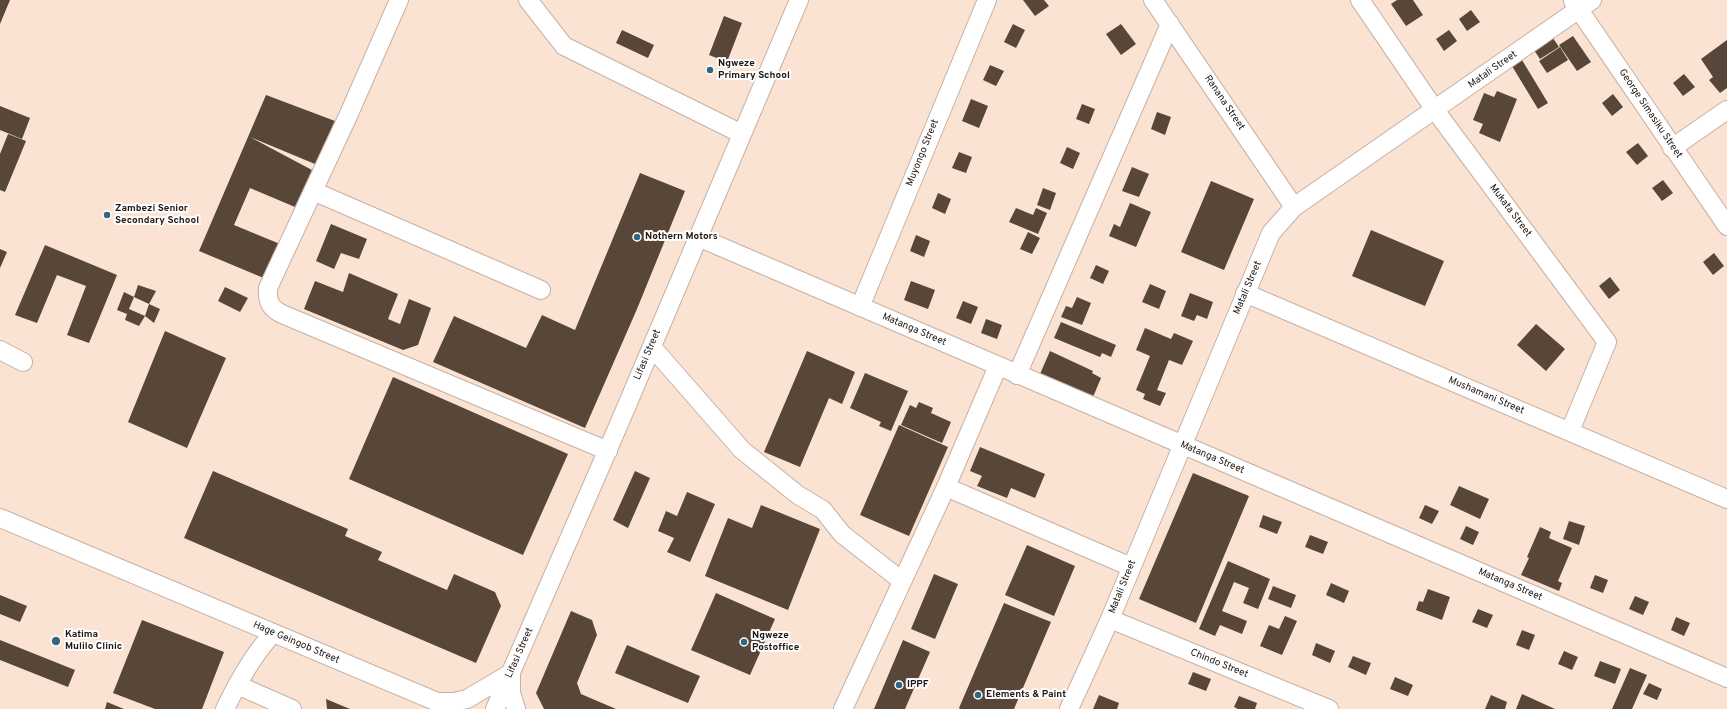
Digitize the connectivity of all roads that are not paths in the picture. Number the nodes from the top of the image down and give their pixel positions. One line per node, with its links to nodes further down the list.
1 (399, 0): 13 (street)
2 (528, 0): 11 (street)
3 (799, 0): 11 (street, Lifasi Street)
4 (987, 0): 19 (street, Muyongo Street)
5 (1153, 0): 8 (street, Ranana Street)
6 (1360, 0): 9 (street, Mukata Street)
7 (1582, 3): 9 (street, Matali Street); 12 (street, George Simasiku Street)
8 (1170, 24): 14 (street, Ranana Street); 24 (street)
9 (1435, 110): 14 (street, Matali Street); 25 (street, Mukata Street)
10 (1727, 110): 12 (street)
11 (742, 134): 16 (street, Lifasi Street)
12 (1672, 148): 15 (street, George Simasiku Street)
13 (313, 191): 17 (street); 27 (street)
14 (1294, 207): 18 (street, Matali Street)
15 (1727, 226)
16 (698, 237): 19 (street, Matanga Street); 20 (street, Lifasi Street)
17 (541, 290)
18 (1245, 293): 25 (street, Mushamani Street); 26 (street, Matali Street)
19 (860, 307): 23 (street, Matanga Street)
20 (652, 347): 27 (street, Lifasi Street); 33 (street)
21 (0, 350): 22 (street)
22 (23, 362)
23 (998, 366): 24 (street, Matanga Street); 28 (street)
24 (1018, 375): 26 (street, Matanga Street)
25 (1570, 431): 29 (street, Mushamani Street)
26 (1182, 445): 31 (street, Matali Street); 37 (street, Matanga Street)
27 (608, 451): 36 (street, Lifasi Street)
28 (946, 487): 31 (street); 33 (street)
29 (1727, 499)
30 (0, 518): 32 (street, Hage Geingob Street)
31 (1131, 567): 34 (street, Matali Street)
32 (139, 576): 35 (street, Hage Geingob Street); 39 (street, Hage Geingob Street)
33 (902, 581): 45 (street)
34 (1110, 619): 46 (street, Matali Street); 47 (street, Chindo Street)
35 (268, 639): 38 (street); 39 (street, Hage Geingob Street)
36 (511, 673): 39 (street); 43 (street, Lifasi Street); 44 (street)
37 (1727, 678)
38 (237, 685): 40 (street); 41 (street)
39 (435, 705): 42 (street, Hage Geingob Street)
40 (225, 709)
41 (292, 709)
42 (454, 709)
43 (495, 709)
44 (516, 709)
45 (843, 709)
46 (1069, 709)
47 (1329, 709)

